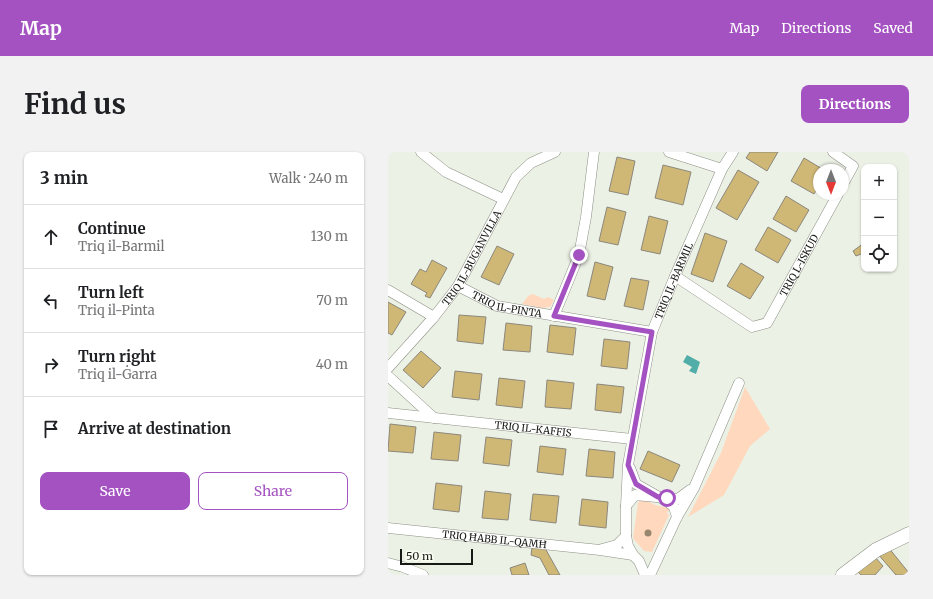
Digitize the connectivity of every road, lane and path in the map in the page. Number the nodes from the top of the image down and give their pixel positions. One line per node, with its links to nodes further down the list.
1 (421, 152): 9 (street)
2 (555, 152): 9 (street, TRIQ IL-BUGANVILLA)
3 (594, 152): 14 (street)
4 (669, 152): 7 (street)
5 (733, 152): 7 (street, TRIQ IL-BARMIL)
6 (833, 152): 8 (street)
7 (722, 169): 11 (street, TRIQ IL-BARMIL)
8 (849, 173)
9 (503, 199): 12 (street, TRIQ IL-BUGANVILLA)
10 (835, 200): 11 (street, TRIQ L-ISKUD)
11 (674, 276): 16 (street, TRIQ IL-BARMIL)
12 (458, 286): 14 (street, TRIQ IL-PINTA); 15 (street, TRIQ IL-BUGANVILLA)
13 (388, 290): 15 (street)
14 (554, 316): 16 (street, TRIQ IL-PINTA)
15 (434, 317): 17 (street, TRIQ IL-BUGANVILLA)
16 (652, 332): 22 (street, TRIQ IL-BARMIL)
17 (388, 368)
18 (388, 376): 21 (street)
19 (739, 383): 24 (street)
20 (388, 413): 21 (street, TRIQ IL-KAFFIS)
21 (434, 418): 22 (street, TRIQ IL-KAFFIS)
22 (632, 439): 23 (street, TRIQ IL-BARMIL)
23 (628, 465): 25 (street); 26 (street, TRIQ IL-BARMIL)
24 (694, 488): 25 (street); 27 (street)
25 (658, 497): 26 (street); 27 (street)
26 (626, 506): 30 (street, TRIQ IL-BARMIL)
27 (677, 517): 32 (street)
28 (388, 528): 31 (street, TRIQ ĦABB IL-QAMĦ)
29 (909, 534): 38 (main road)
30 (626, 536): 31 (street, TRIQ ĦABB IL-QAMĦ); 33 (street, TRIQ IL-BARMIL)
31 (600, 550): 33 (street, TRIQ ĦABB IL-QAMĦ)
32 (658, 556): 33 (street); 37 (street)
33 (636, 558): 36 (street, TRIQ IL-BARMIL)
34 (388, 563): 35 (street)
35 (423, 575)
36 (645, 575)
37 (650, 575)
38 (842, 575)

